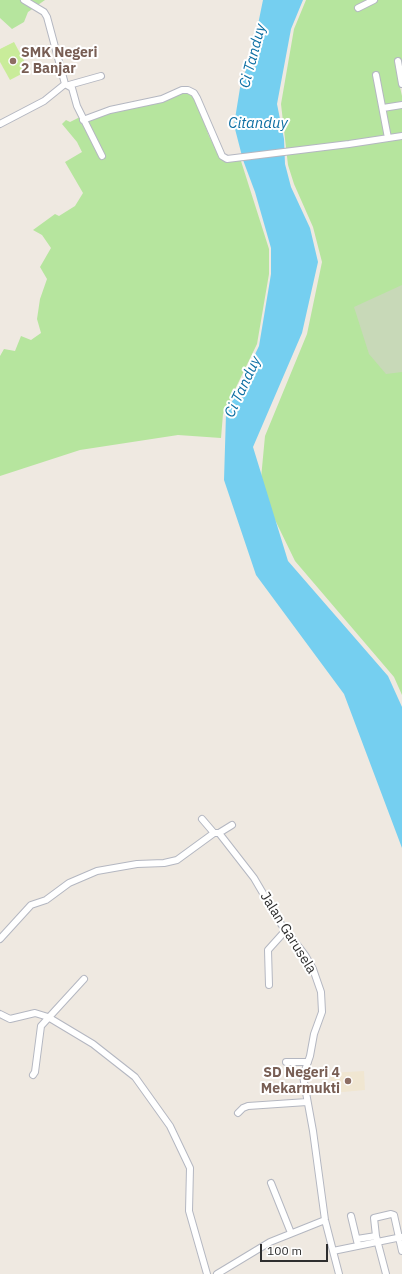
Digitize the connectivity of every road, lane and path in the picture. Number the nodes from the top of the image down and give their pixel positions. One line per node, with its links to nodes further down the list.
1 (24, 0): 8 (street)
2 (374, 0): 3 (street)
3 (358, 8)
4 (398, 61): 5 (street)
5 (401, 74): 9 (street)
6 (376, 75): 11 (street)
7 (101, 76): 8 (street)
8 (67, 84): 12 (street); 13 (street)
9 (402, 84)
10 (402, 105): 11 (street)
11 (383, 108): 15 (street)
12 (83, 120): 15 (street); 16 (street)
13 (0, 124)
14 (402, 136): 15 (street)
15 (388, 138)
16 (102, 156)
17 (202, 819): 19 (street, Jalan Garusela)
18 (232, 825): 19 (street)
19 (216, 833): 20 (street, Jalan Garusela); 21 (street)
20 (286, 930): 23 (street); 27 (street, Jalan Garusela)
21 (0, 939)
22 (84, 979): 25 (street)
23 (269, 985)
24 (0, 1014): 25 (street)
25 (48, 1017): 28 (street); 40 (street)
26 (286, 1062): 27 (street)
27 (308, 1062): 29 (street, Jalan Garusela)
28 (33, 1075)
29 (307, 1102): 30 (street); 33 (street, Jalan Garusela)
30 (238, 1113)
31 (271, 1183): 34 (street)
32 (351, 1216): 37 (street)
33 (325, 1220): 34 (street); 38 (street, Jalan Garusela)
34 (291, 1233): 41 (street)
35 (400, 1237): 36 (street); 36 (street); 39 (street)
36 (377, 1239): 37 (street); 43 (street)
37 (358, 1242): 38 (street)
38 (333, 1251): 42 (street, Jalan Garusela)
39 (402, 1251)
40 (208, 1274)
41 (217, 1274)
42 (339, 1274)
43 (386, 1274)

